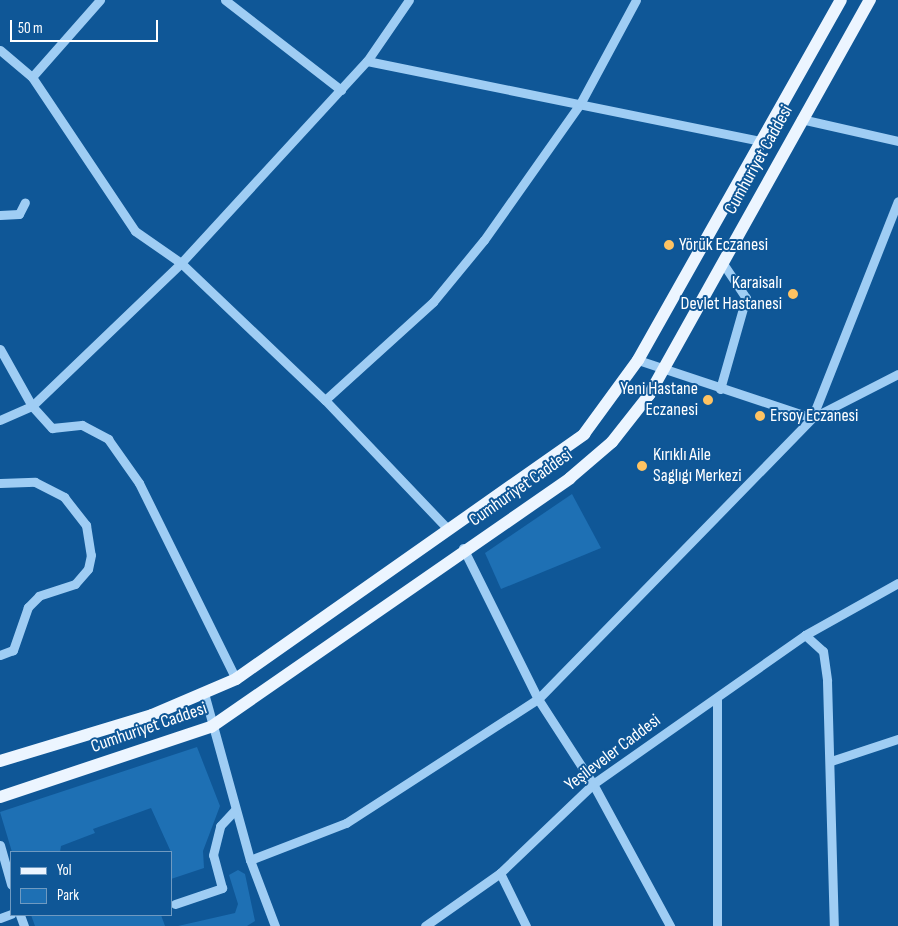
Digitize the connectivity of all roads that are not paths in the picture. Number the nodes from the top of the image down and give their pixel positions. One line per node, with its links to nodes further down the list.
1 (100, 0): 9 (street)
2 (225, 0): 10 (street)
3 (409, 0): 8 (street)
4 (636, 0): 11 (street)
5 (841, 0): 13 (main road, Cumhuriyet Caddesi)
6 (870, 0): 12 (main road, Cumhuriyet Caddesi)
7 (0, 50): 9 (street)
8 (367, 61): 10 (street); 11 (street)
9 (32, 77): 19 (street)
10 (341, 90): 19 (street)
11 (580, 104): 13 (street); 25 (street)
12 (801, 119): 14 (street); 18 (main road, Cumhuriyet Caddesi)
13 (760, 141): 21 (main road, Cumhuriyet Caddesi)
14 (898, 141)
15 (898, 201): 27 (street)
16 (25, 202): 17 (street)
17 (0, 215)
18 (722, 262): 22 (main road, Cumhuriyet Caddesi); 24 (street)
19 (181, 263): 25 (street); 26 (street)
20 (0, 349): 26 (street)
21 (638, 360): 22 (street); 30 (main road, Cumhuriyet Caddesi)
22 (662, 371): 24 (street); 31 (main road, Cumhuriyet Caddesi)
23 (898, 374): 27 (street)
24 (720, 389): 27 (street)
25 (325, 400): 30 (street)
26 (32, 406): 28 (street); 35 (street)
27 (812, 418): 38 (street)
28 (0, 420)
29 (0, 483): 34 (street)
30 (448, 529): 35 (main road, Cumhuriyet Caddesi)
31 (463, 548): 38 (street); 39 (main road, Cumhuriyet Caddesi)
32 (898, 583): 33 (street, Yeşileveler Caddesi)
33 (805, 634): 37 (street, Yeşileveler Caddesi); 42 (street)
34 (0, 655)
35 (236, 679): 36 (main road, Cumhuriyet Caddesi)
36 (204, 693): 39 (street); 41 (main road, Cumhuriyet Caddesi)
37 (717, 698): 43 (street, Yeşileveler Caddesi); 55 (street)
38 (538, 699): 43 (street); 47 (street)
39 (211, 727): 44 (main road, Cumhuriyet Caddesi); 45 (street)
40 (898, 739): 42 (street)
41 (0, 761)
42 (831, 761): 56 (street)
43 (593, 784): 48 (street, Yeşileveler Caddesi); 54 (street)
44 (0, 797)
45 (236, 810): 47 (street); 50 (street)
46 (0, 845): 49 (street)
47 (250, 860): 51 (street)
48 (500, 873): 52 (street, Yeşileveler Caddesi); 53 (street)
49 (10, 880)
50 (175, 904)
51 (275, 926)
52 (426, 926)
53 (526, 926)
54 (670, 926)
55 (717, 926)
56 (834, 926)

